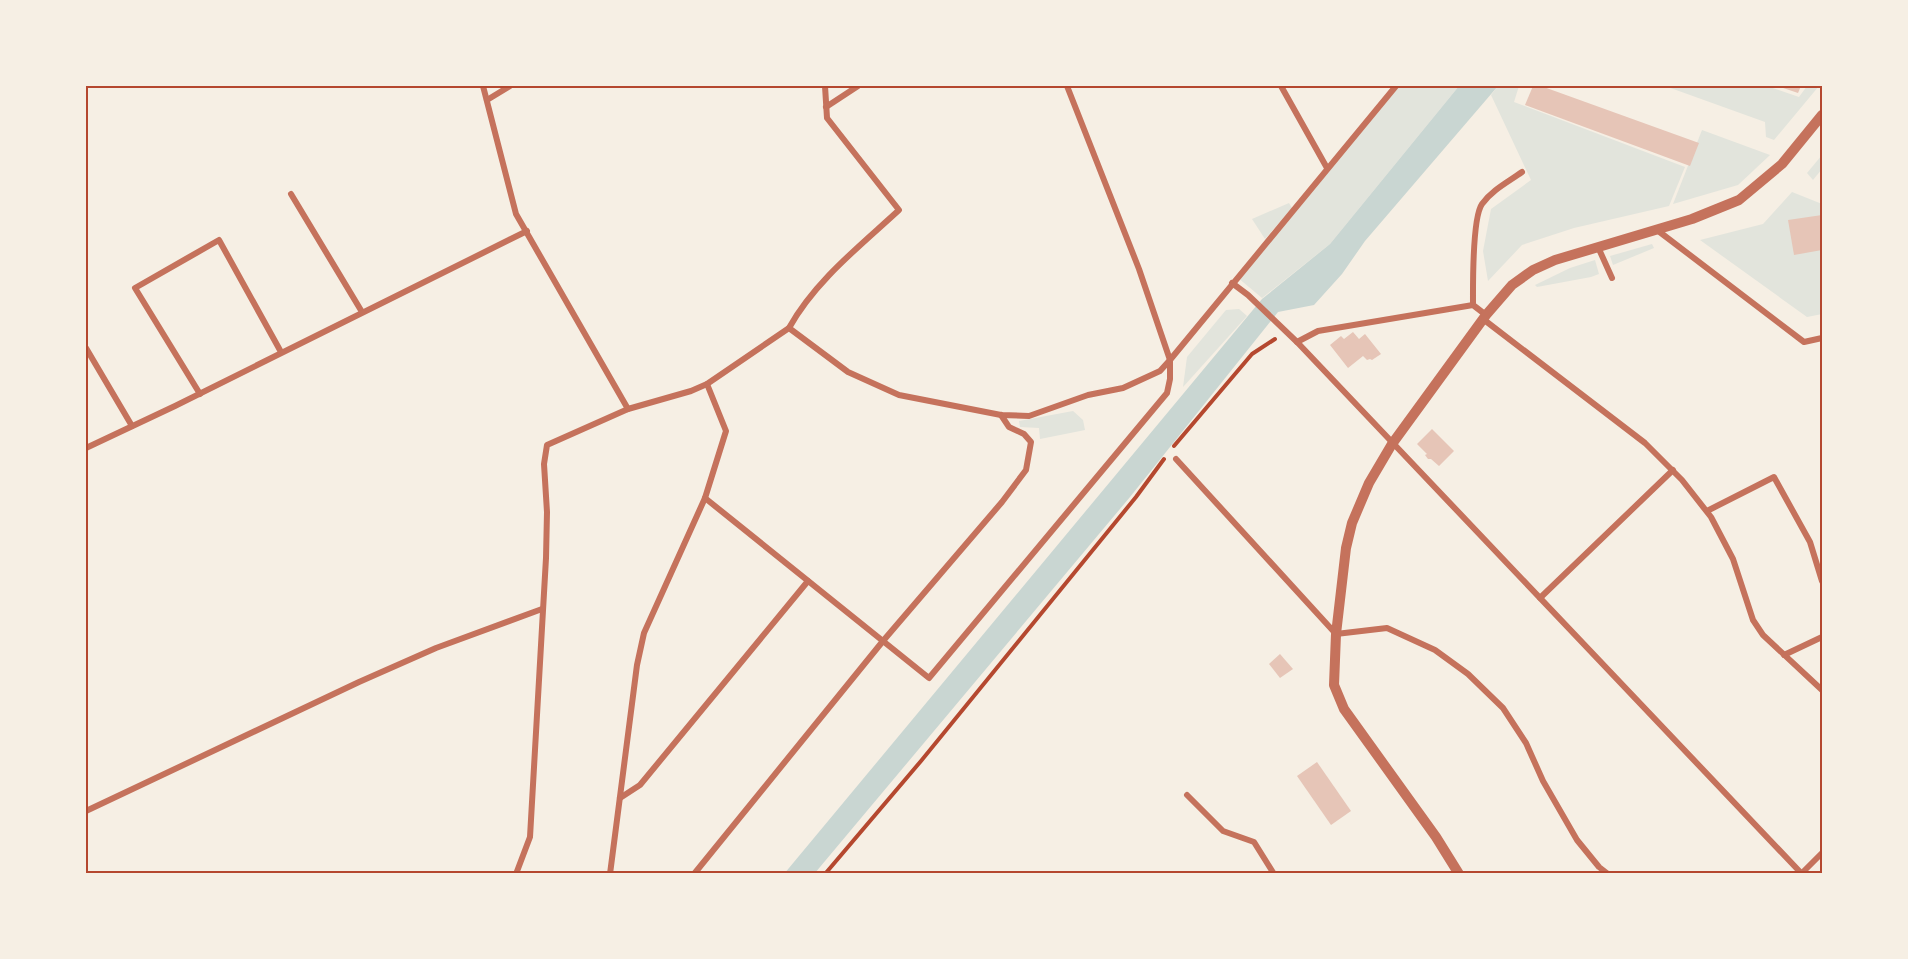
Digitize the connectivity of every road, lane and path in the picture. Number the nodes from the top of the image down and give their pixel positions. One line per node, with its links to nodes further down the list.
1 (483, 86): 8 (street)
2 (510, 86): 8 (street)
3 (825, 86): 9 (street)
4 (858, 86): 9 (street)
5 (1067, 86): 28 (street)
6 (1281, 86): 11 (street)
7 (1393, 87): 11 (street)
8 (487, 100): 15 (street)
9 (826, 107): 22 (street)
10 (1822, 115): 14 (street)
11 (1327, 168): 18 (street)
12 (1522, 172): 19 (street)
13 (291, 194): 20 (street)
14 (1657, 230): 16 (street); 24 (street)
15 (527, 231): 20 (street); 31 (street)
16 (1598, 247): 17 (street); 21 (street)
17 (1612, 278)
18 (1232, 283): 23 (street); 28 (street)
19 (1473, 305): 21 (street); 25 (street)
20 (362, 312): 27 (street)
21 (1484, 317): 34 (street); 37 (street)
22 (789, 328): 29 (street); 32 (street)
23 (1283, 329): 25 (street); 56 (path)
24 (1822, 338)
25 (1297, 342): 34 (street)
26 (86, 348): 33 (street)
27 (281, 352): 30 (street); 30 (street)
28 (1170, 360): 32 (street); 46 (street)
29 (707, 384): 31 (street); 38 (street)
30 (200, 394): 33 (street)
31 (628, 410): 43 (street)
32 (1001, 415): 46 (street)
33 (132, 426): 35 (street)
34 (1392, 444): 42 (street); 44 (street)
35 (86, 448)
36 (1176, 459): 44 (street)
37 (1673, 470): 39 (street); 42 (street)
38 (705, 498): 40 (street); 50 (street)
39 (1707, 512): 41 (street); 47 (street)
40 (808, 581): 46 (street); 50 (street)
41 (1822, 581)
42 (1540, 598): 60 (street)
43 (542, 609): 51 (street); 53 (street)
44 (1336, 634): 58 (street); 59 (street)
45 (1822, 637): 47 (street)
46 (883, 641): 55 (street)
47 (1784, 655): 48 (street)
48 (1822, 690)
49 (1187, 795): 57 (street)
50 (620, 798): 54 (street)
51 (86, 811)
52 (1822, 853): 60 (street)
53 (516, 873)
54 (610, 873)
55 (694, 873)
56 (825, 873)
57 (1275, 873)
58 (1459, 873)
59 (1608, 873)
60 (1802, 873)

